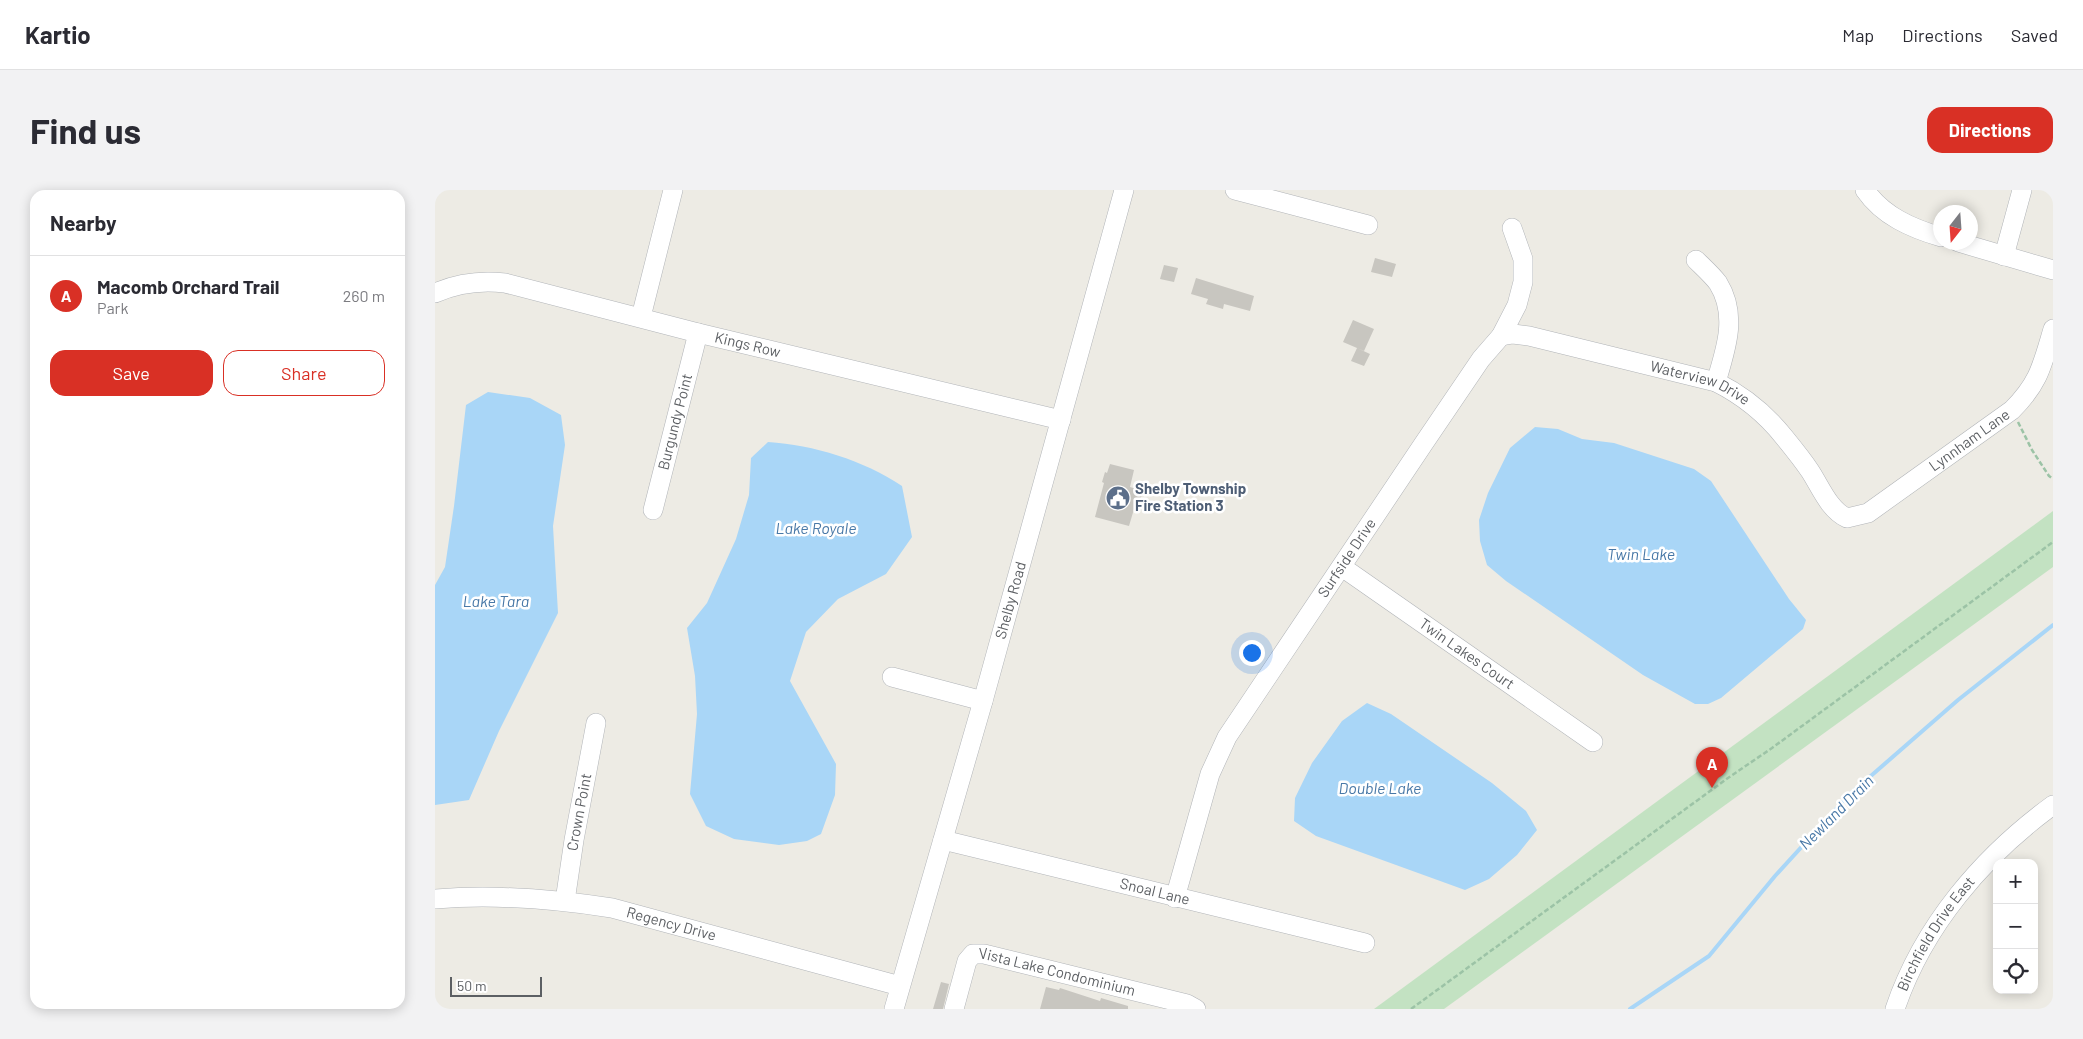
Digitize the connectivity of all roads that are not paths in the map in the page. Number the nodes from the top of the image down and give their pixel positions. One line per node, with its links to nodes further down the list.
1 (673, 190): 14 (street)
2 (1124, 190): 19 (street, Shelby Road)
3 (1235, 190): 6 (street)
4 (1865, 190): 8 (street)
5 (2023, 190): 10 (street)
6 (1368, 225)
7 (1512, 228): 17 (street, Surfside Drive)
8 (1933, 234)
9 (1978, 248): 10 (street)
10 (2004, 256): 12 (street)
11 (1696, 260): 18 (street)
12 (2053, 270)
13 (435, 293): 14 (street, Kings Row)
14 (641, 317): 16 (street, Kings Row)
15 (2053, 329): 21 (street, Lynnham Lane)
16 (698, 333): 19 (street, Kings Row); 20 (street, Burgundy Point)
17 (1501, 336): 18 (street, Waterview Drive); 22 (street, Surfside Drive)
18 (1717, 382): 21 (street, Waterview Drive)
19 (1061, 420): 24 (street, Shelby Road)
20 (653, 510)
21 (1847, 518)
22 (1342, 567): 26 (street, Twin Lakes Court); 29 (street, Surfside Drive)
23 (892, 677): 24 (street)
24 (983, 701): 28 (street, Shelby Road)
25 (596, 723): 31 (street, Crown Point)
26 (1593, 742)
27 (2053, 805): 37 (street, Birchfield Drive East)
28 (943, 840): 29 (street, Snoal Lane); 33 (street, Shelby Road)
29 (1175, 898): 32 (street, Snoal Lane)
30 (435, 899): 31 (street, Regency Drive)
31 (565, 901): 33 (street, Regency Drive)
32 (1365, 943)
33 (900, 986): 34 (street, Shelby Road)
34 (894, 1009)
35 (953, 1009): 36 (street, Vista Lake Condominium)
36 (1197, 1009)
37 (1895, 1009)

